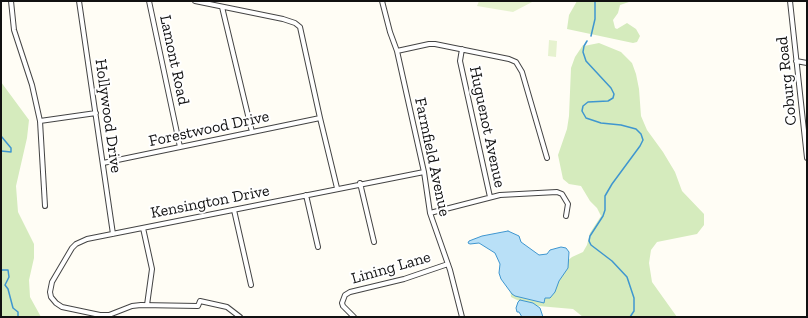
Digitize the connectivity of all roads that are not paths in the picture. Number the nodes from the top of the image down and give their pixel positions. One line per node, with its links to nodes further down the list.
1 (11, 1): 16 (street)
2 (79, 1): 14 (street, Hollywood Drive)
3 (149, 1): 18 (street, Lamont Road)
4 (195, 1): 8 (street)
5 (209, 1): 8 (street)
6 (382, 1): 11 (street, Farmfield Avenue)
7 (790, 1): 12 (street, Coburg Road)
8 (215, 5): 9 (street)
9 (222, 7): 15 (street); 17 (street)
10 (462, 49): 11 (street); 19 (street); 26 (street, Huguenot Avenue)
11 (397, 51): 22 (street, Farmfield Avenue)
12 (796, 61): 13 (street); 20 (street, Coburg Road)
13 (807, 63)
14 (96, 113): 16 (street); 21 (street, Hollywood Drive)
15 (320, 118): 17 (street, Forestwood Drive); 24 (street)
16 (40, 121): 27 (street)
17 (252, 132): 18 (street, Forestwood Drive)
18 (180, 147): 21 (street, Forestwood Drive)
19 (547, 158)
20 (807, 158)
21 (103, 163): 32 (street, Hollywood Drive)
22 (424, 172): 23 (street, Kensington Drive); 29 (street, Farmfield Avenue)
23 (360, 183): 24 (street, Kensington Drive); 33 (street)
24 (337, 188): 25 (street, Kensington Drive)
25 (306, 195): 28 (street, Kensington Drive); 34 (street)
26 (490, 197): 29 (street, Huguenot Avenue); 30 (street)
27 (45, 206)
28 (234, 210): 31 (street, Kensington Drive); 36 (street)
29 (430, 212): 35 (street, Farmfield Avenue)
30 (566, 216)
31 (143, 228): 32 (street, Kensington Drive); 37 (street)
32 (113, 234): 37 (street, Kensington Drive)
33 (374, 242)
34 (318, 247)
35 (448, 264): 39 (street, Lining Lane); 40 (street, Farmfield Avenue)
36 (251, 285)
37 (146, 305): 38 (street)
38 (240, 317)
39 (354, 317)
40 (462, 317)

